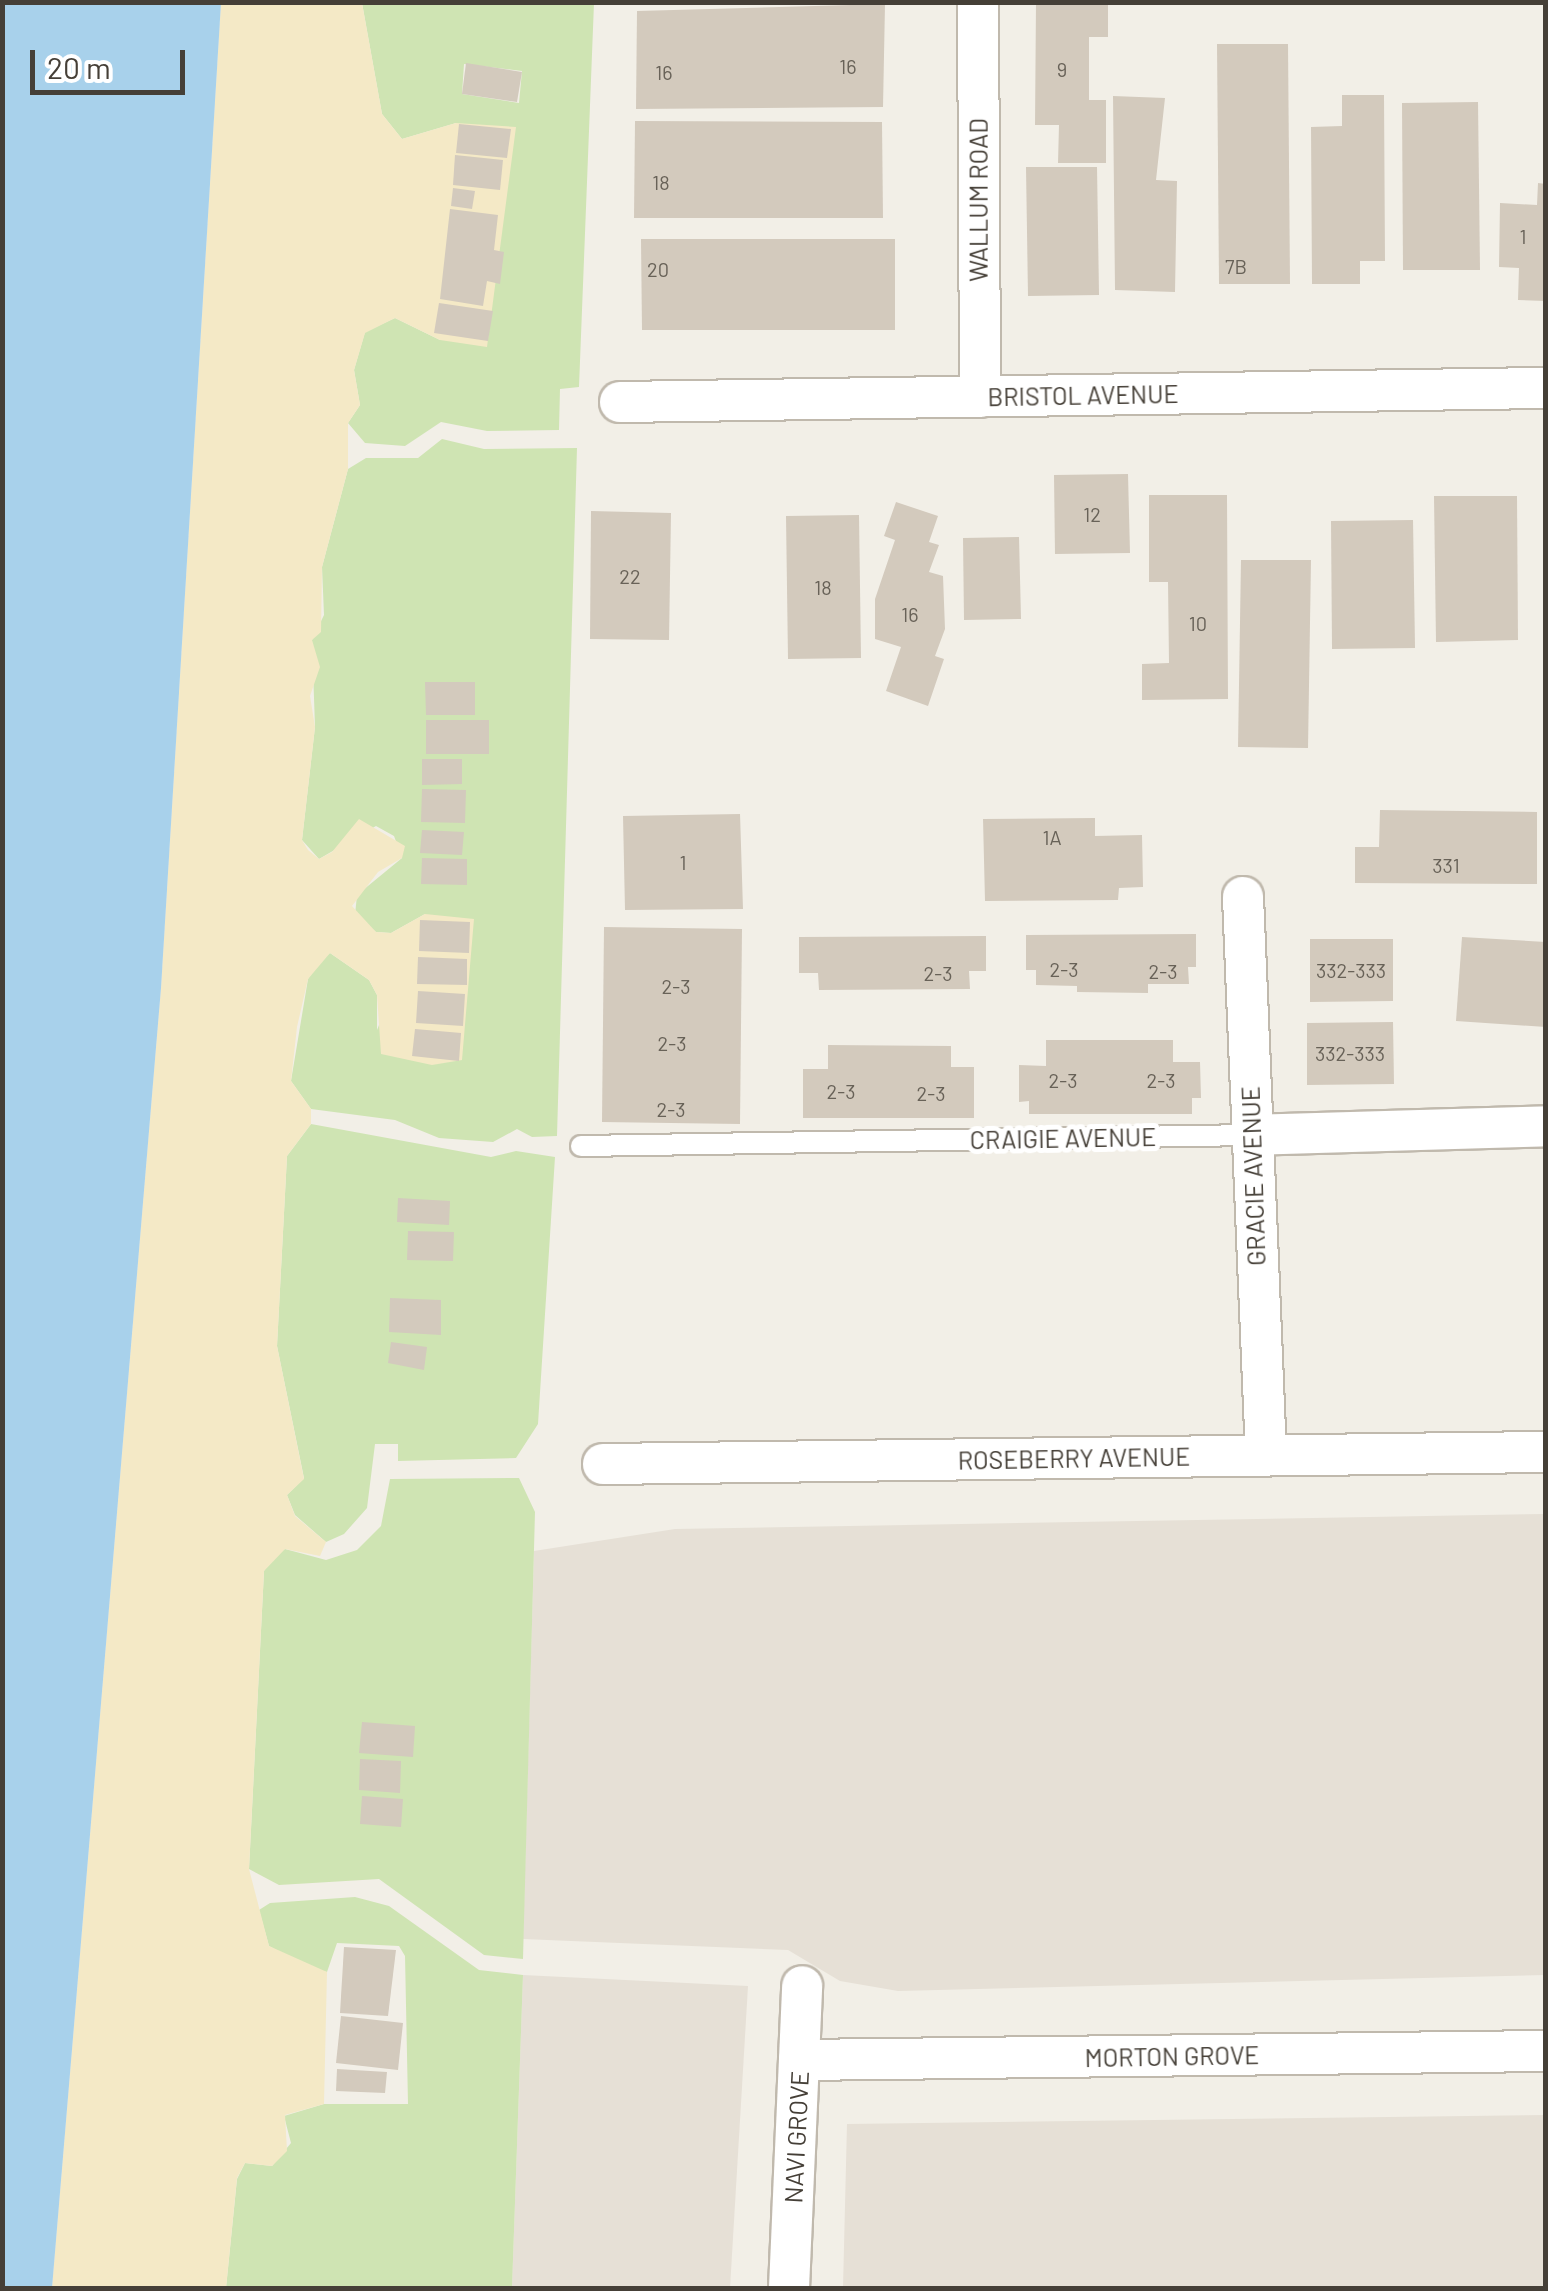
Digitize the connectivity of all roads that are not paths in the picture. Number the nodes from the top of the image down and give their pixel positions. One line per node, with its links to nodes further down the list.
1 (978, 2): 3 (street, WALLUM ROAD)
2 (1546, 388): 3 (street, BRISTOL AVENUE)
3 (980, 397): 4 (street, BRISTOL AVENUE)
4 (620, 402)
5 (1242, 897): 7 (street, GRACIE AVENUE)
6 (1546, 1126): 7 (street, CRAIGIE AVENUE)
7 (1251, 1135): 8 (lane, CRAIGIE AVENUE); 10 (street, GRACIE AVENUE)
8 (580, 1146)
9 (1546, 1452): 10 (street, ROSEBERRY AVENUE)
10 (1266, 1456): 11 (street, ROSEBERRY AVENUE)
11 (603, 1464)
12 (802, 1986): 14 (street, NAVI GROVE)
13 (1546, 2051): 14 (street, MORTON GROVE)
14 (799, 2060): 15 (street, NAVI GROVE)
15 (789, 2288)

